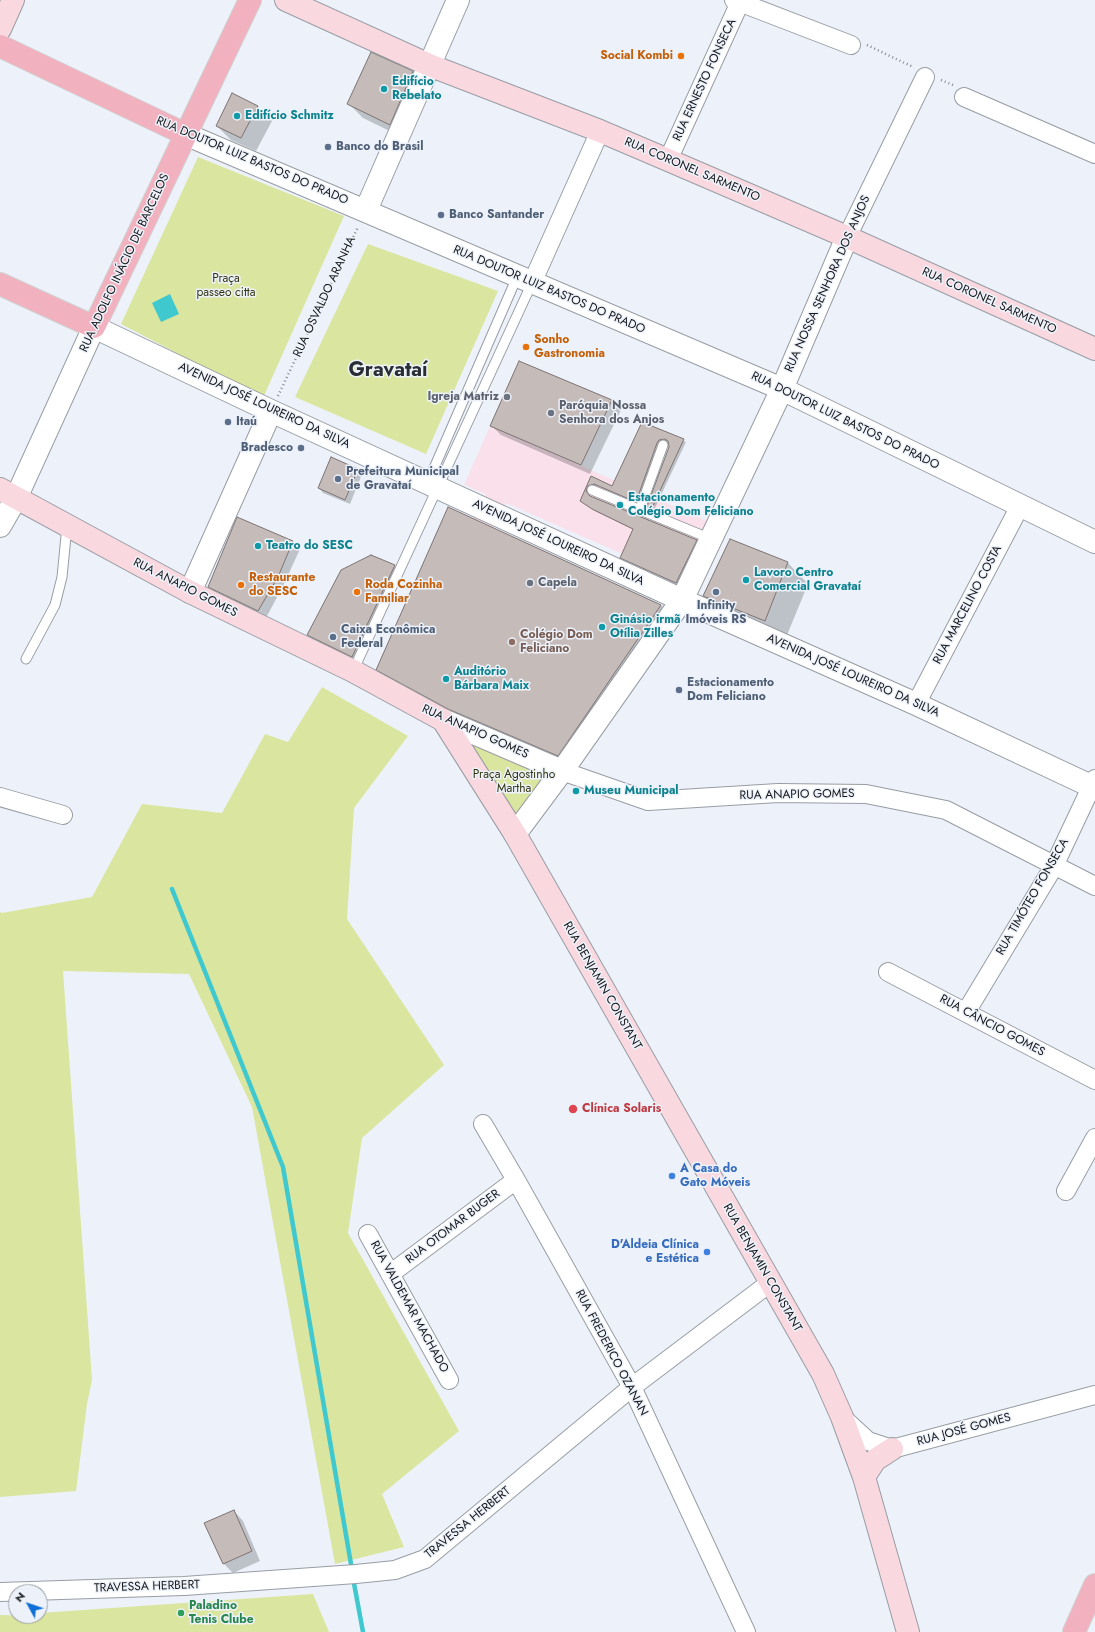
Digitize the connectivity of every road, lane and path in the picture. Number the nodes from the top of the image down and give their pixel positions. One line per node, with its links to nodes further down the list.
1 (13, 0): 6 (main road)
2 (250, 0): 13 (main road, RUA ADOLFO INÁCIO DE BARCELOS)
3 (286, 0): 9 (main road, RUA CORONEL SARMENTO)
4 (458, 0): 9 (street)
5 (739, 1): 7 (street); 15 (street, RUA ERNESTO FONSECA)
6 (0, 30)
7 (849, 45): 10 (path)
8 (0, 46): 13 (main road, RUA DOUTOR LUIZ BASTOS DO PRADO)
9 (429, 64): 12 (main road, RUA CORONEL SARMENTO); 16 (street)
10 (928, 75): 11 (path); 17 (street, RUA NOSSA SENHORA DOS ANJOS)
11 (966, 98): 14 (street)
12 (600, 131): 15 (main road, RUA CORONEL SARMENTO); 18 (street)
13 (186, 134): 16 (street, RUA DOUTOR LUIZ BASTOS DO PRADO); 20 (main road, RUA ADOLFO INÁCIO DE BARCELOS)
14 (1095, 154)
15 (668, 160): 17 (main road, RUA CORONEL SARMENTO)
16 (366, 210): 18 (street, RUA DOUTOR LUIZ BASTOS DO PRADO); 23 (path, RUA OSVALDO ARANHA)
17 (846, 237): 21 (main road, RUA CORONEL SARMENTO); 22 (street, RUA NOSSA SENHORA DOS ANJOS)
18 (524, 280): 22 (street, RUA DOUTOR LUIZ BASTOS DO PRADO); 25 (lane); 25 (lane)
19 (0, 284): 20 (main road, AVENIDA JOSÉ LOUREIRO DA SILVA)
20 (94, 327): 23 (street, AVENIDA JOSÉ LOUREIRO DA SILVA); 27 (street, RUA ADOLFO INÁCIO DE BARCELOS)
21 (1095, 350)
22 (782, 389): 28 (street, RUA DOUTOR LUIZ BASTOS DO PRADO); 32 (street, RUA NOSSA SENHORA DOS ANJOS)
23 (271, 411): 25 (street, AVENIDA JOSÉ LOUREIRO DA SILVA); 34 (street)
24 (663, 445): 29 (lane)
25 (433, 485): 35 (street, AVENIDA JOSÉ LOUREIRO DA SILVA); 37 (lane)
26 (592, 490): 29 (lane)
27 (8, 494): 30 (street, RUA ADOLFO INÁCIO DE BARCELOS); 31 (main road, RUA ANAPIO GOMES)
28 (1020, 506): 33 (street, RUA DOUTOR LUIZ BASTOS DO PRADO); 38 (street, RUA MARCELINO COSTA)
29 (640, 509): 32 (lane)
30 (0, 526)
31 (67, 526): 34 (main road, RUA ANAPIO GOMES); 36 (lane)
32 (711, 539): 35 (street, RUA NOSSA SENHORA DOS ANJOS)
33 (1095, 542)
34 (190, 592): 37 (main road, RUA ANAPIO GOMES)
35 (682, 600): 38 (street, AVENIDA JOSÉ LOUREIRO DA SILVA); 40 (street, RUA NOSSA SENHORA DOS ANJOS)
36 (26, 659)
37 (352, 671): 39 (main road, RUA ANAPIO GOMES)
38 (916, 704): 41 (street, AVENIDA JOSÉ LOUREIRO DA SILVA)
39 (443, 720): 40 (street, RUA ANAPIO GOMES); 44 (main road, RUA BENJAMIN CONSTANT)
40 (562, 771): 44 (street, RUA NOSSA SENHORA DOS ANJOS); 45 (street, RUA ANAPIO GOMES)
41 (1094, 785): 45 (street, RUA TIMÓTEO FONSECA)
42 (0, 798): 43 (street)
43 (63, 815)
44 (515, 834): 56 (main road, RUA BENJAMIN CONSTANT)
45 (1054, 866): 46 (street, RUA ANAPIO GOMES); 48 (street, RUA TIMÓTEO FONSECA)
46 (1095, 886)
47 (888, 972): 48 (street, RUA CÂNCIO GOMES)
48 (966, 1012): 49 (street, RUA CÂNCIO GOMES)
49 (1095, 1080)
50 (483, 1124): 52 (street, RUA FREDERICO OZANAN)
51 (1095, 1138): 53 (street)
52 (516, 1180): 55 (street, RUA OTOMAR BUGER); 58 (street, RUA FREDERICO OZANAN)
53 (1066, 1191)
54 (368, 1234): 55 (street, RUA VALDEMAR MACHADO)
55 (390, 1274): 57 (street, RUA VALDEMAR MACHADO)
56 (771, 1282): 58 (street, TRAVESSA HERBERT); 60 (main road, RUA BENJAMIN CONSTANT)
57 (449, 1380)
58 (632, 1387): 64 (street, TRAVESSA HERBERT); 65 (street, RUA FREDERICO OZANAN)
59 (1095, 1395): 61 (street, RUA JOSÉ GOMES)
60 (842, 1417): 61 (street); 62 (main road, RUA BENJAMIN CONSTANT)
61 (892, 1448): 62 (main road)
62 (864, 1477): 66 (main road, RUA BENJAMIN CONSTANT)
63 (1095, 1585): 67 (main road)
64 (0, 1592)
65 (746, 1632)
66 (908, 1632)
67 (1074, 1632)

